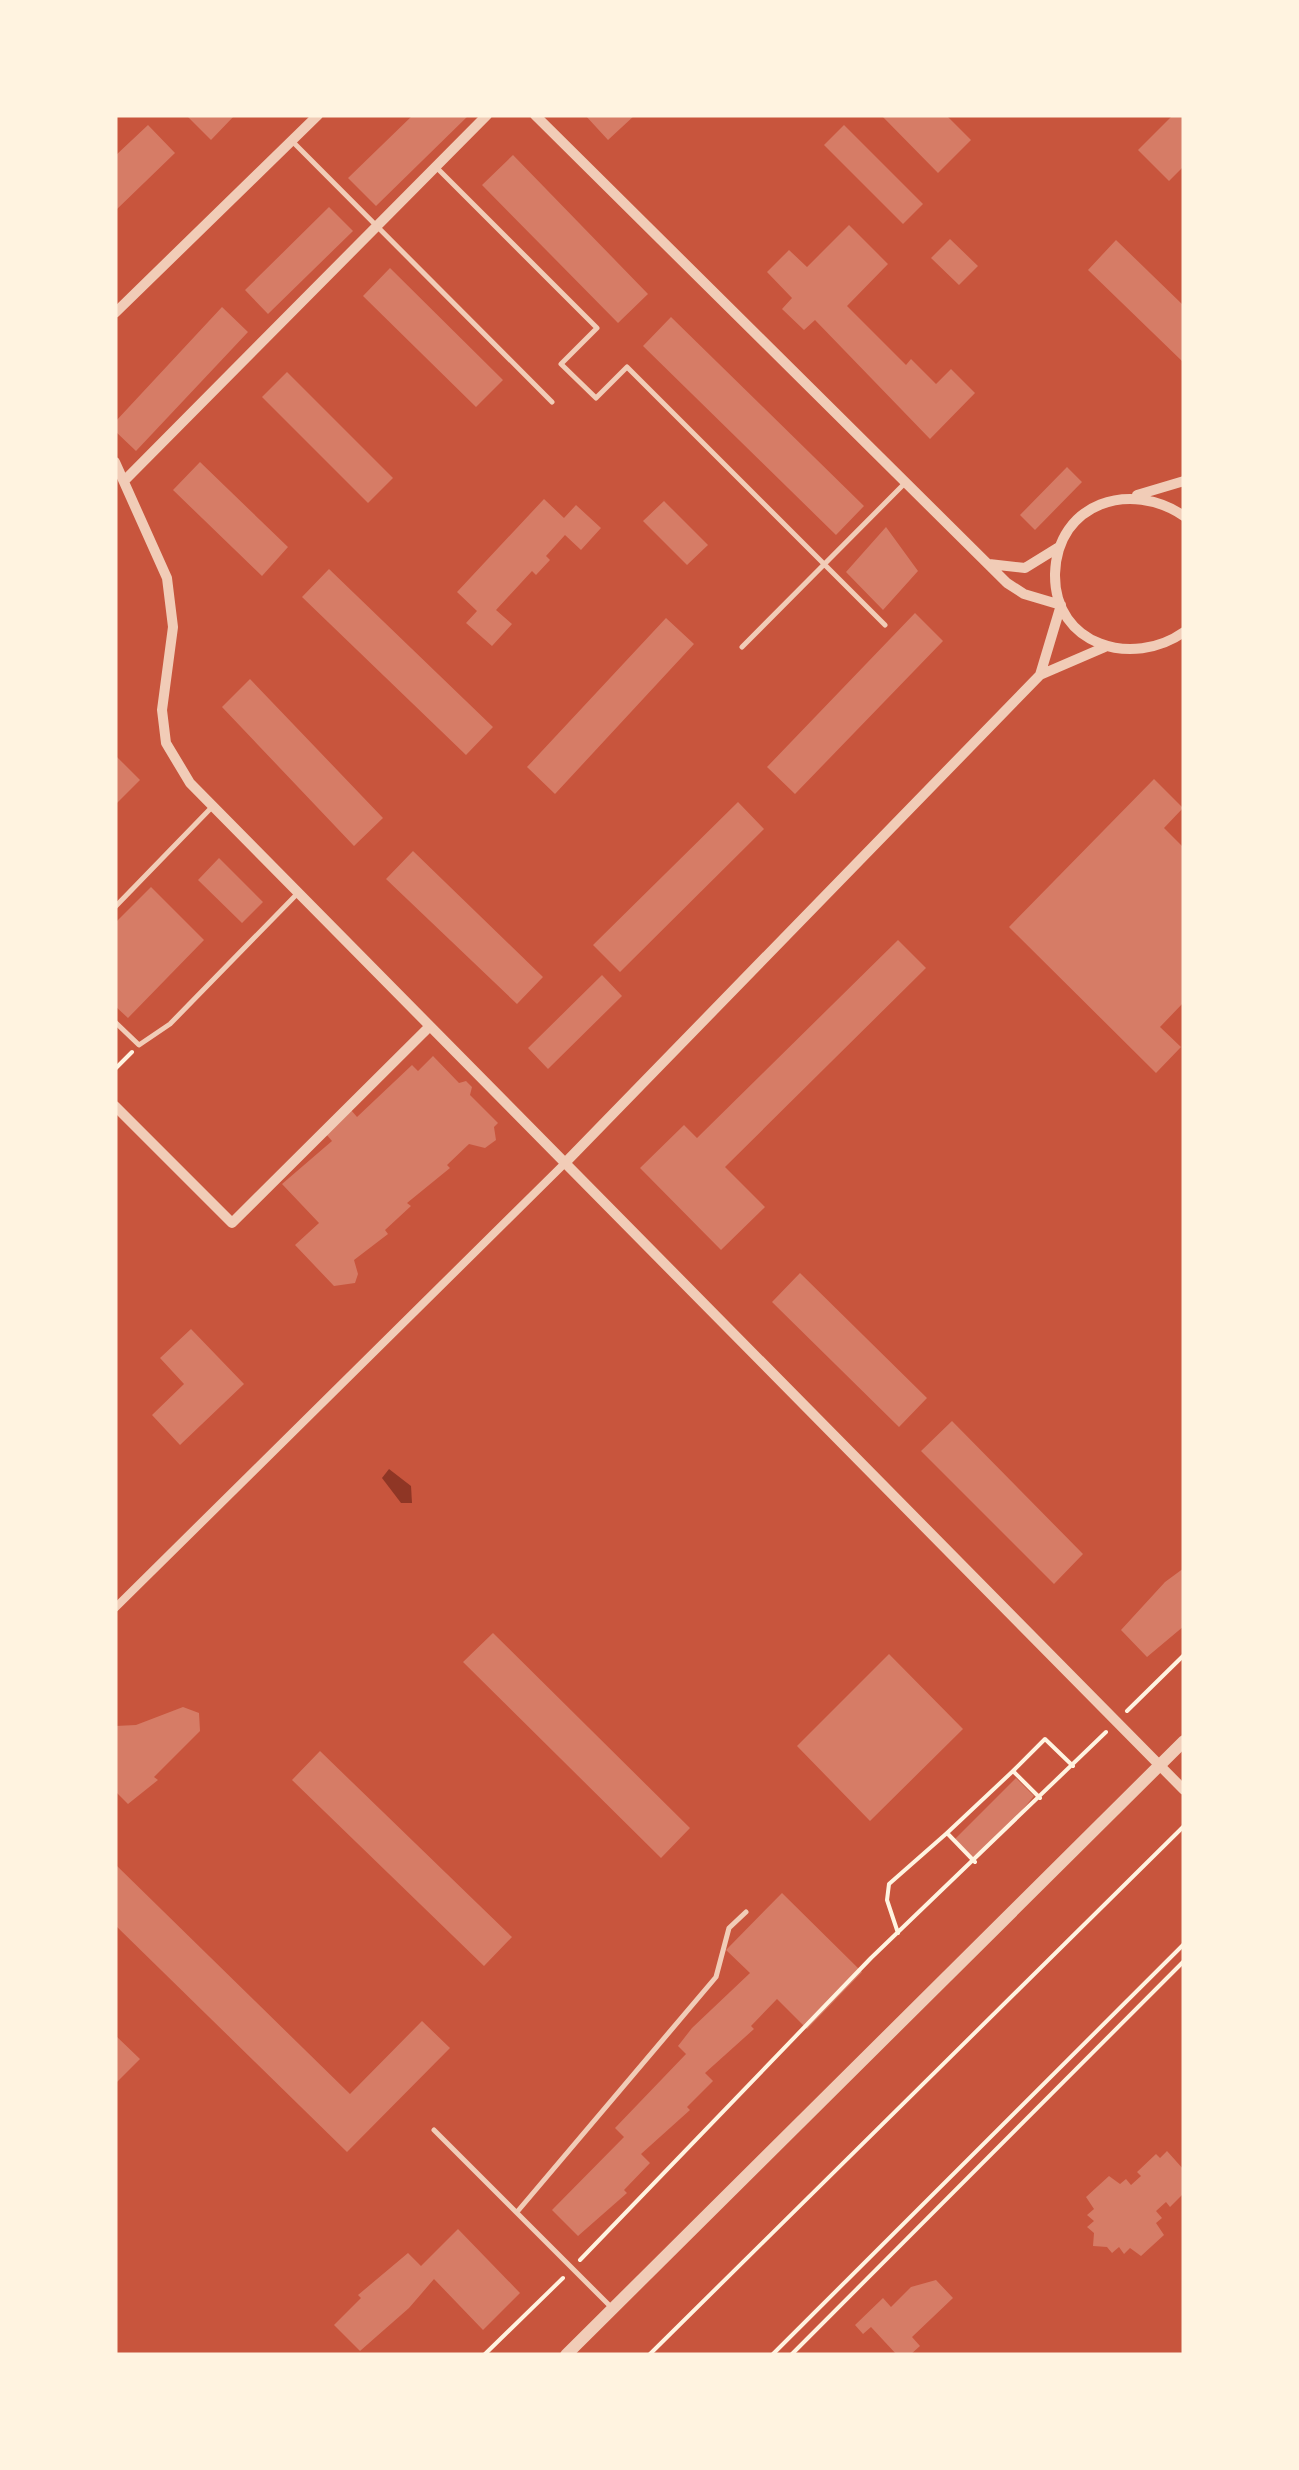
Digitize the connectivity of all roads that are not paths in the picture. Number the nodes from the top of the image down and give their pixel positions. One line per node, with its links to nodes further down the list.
1 (318, 115): 4 (street)
2 (487, 115): 5 (street)
3 (536, 115): 12 (street)
4 (291, 141): 6 (lane); 7 (street)
5 (436, 166): 6 (street); 16 (lane)
6 (376, 226): 8 (lane); 10 (street)
7 (115, 313)
8 (552, 402)
9 (115, 462): 10 (street)
10 (126, 479): 24 (street)
11 (1184, 480): 13 (street)
12 (906, 482): 16 (lane); 17 (street)
13 (1133, 496): 14 (street); 15 (street)
14 (1184, 516)
15 (1060, 546): 17 (street); 18 (street)
16 (824, 564): 19 (lane); 21 (lane)
17 (988, 564): 18 (street)
18 (1062, 606): 22 (street); 23 (street)
19 (884, 624)
20 (1184, 632): 22 (street)
21 (742, 647)
22 (1104, 647): 23 (street)
23 (1040, 675): 30 (street)
24 (212, 808): 25 (street); 26 (lane)
25 (296, 895): 27 (lane); 28 (street)
26 (115, 906)
27 (115, 1022)
28 (428, 1028): 29 (street); 30 (street)
29 (115, 1106)
30 (564, 1164): 31 (street); 33 (street)
31 (115, 1608)
32 (1184, 1741): 33 (street)
33 (1160, 1766): 34 (street); 38 (street)
34 (1184, 1790)
35 (746, 1912): 37 (lane)
36 (434, 2130): 37 (lane)
37 (517, 2212): 38 (lane)
38 (613, 2308): 39 (street)
39 (566, 2355)

